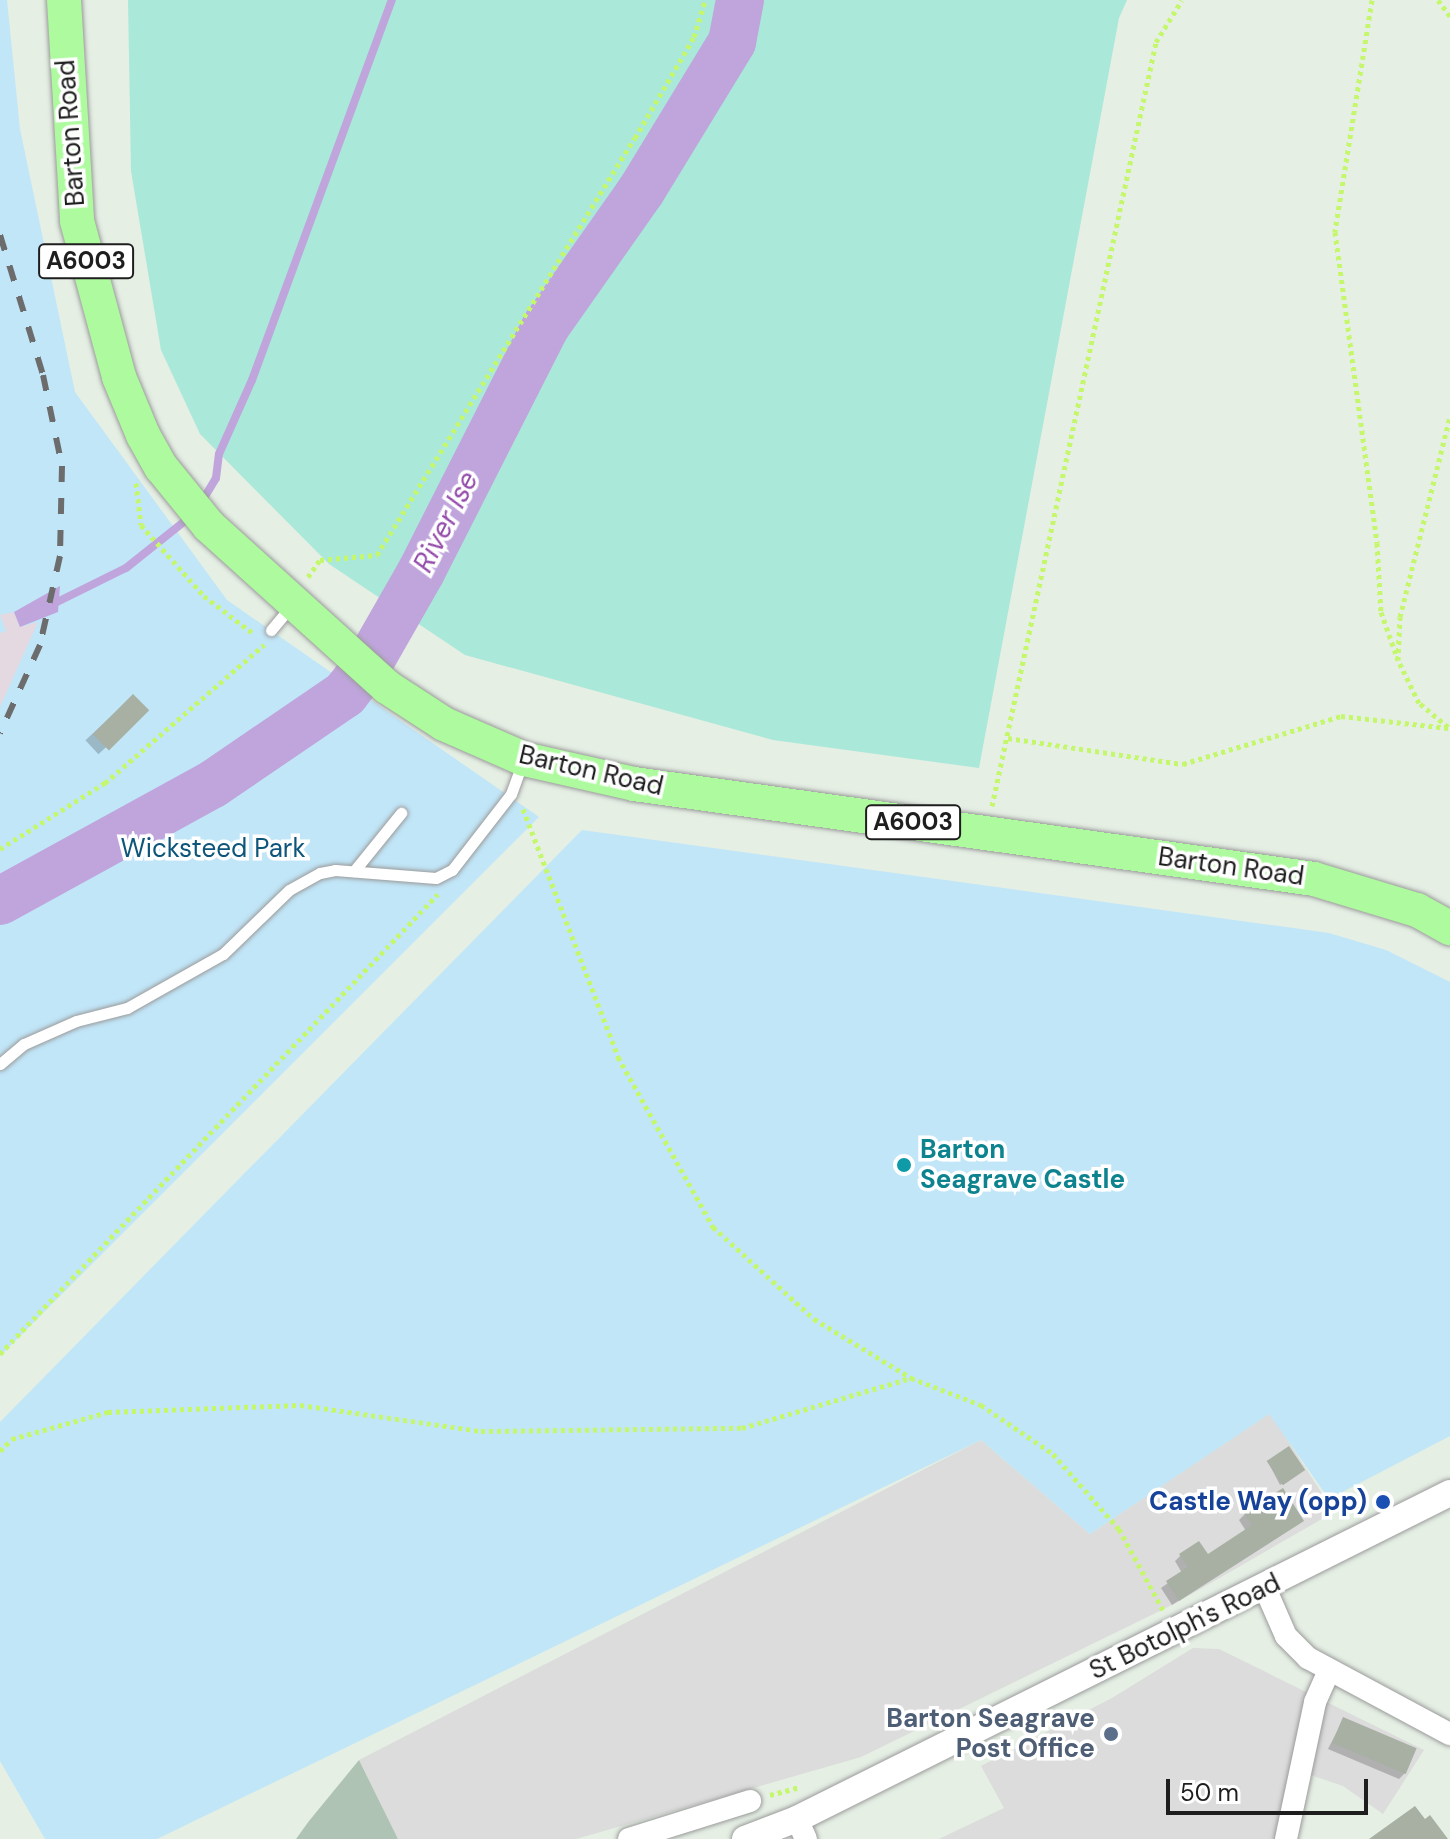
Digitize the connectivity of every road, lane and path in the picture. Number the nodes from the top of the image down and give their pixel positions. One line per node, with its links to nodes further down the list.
1 (64, 0): 9 (main road, Barton Road / A6003)
2 (705, 0): 9 (path)
3 (1182, 0): 14 (path)
4 (1372, 0): 12 (path)
5 (1438, 0): 6 (path)
6 (1450, 16)
7 (1450, 417): 12 (path)
8 (141, 525): 11 (path)
9 (300, 592): 10 (lane); 15 (main road, Barton Road / A6003)
10 (272, 632): 11 (path)
11 (266, 643): 19 (path)
12 (1398, 660): 13 (path)
13 (1449, 728): 14 (path)
14 (1007, 738): 18 (path)
15 (524, 759): 20 (lane); 22 (main road, Barton Road / A6003)
16 (531, 798): 25 (path)
17 (401, 813): 21 (lane)
18 (990, 817)
19 (0, 849)
20 (452, 870): 21 (lane); 24 (path)
21 (354, 871): 23 (lane)
22 (1450, 928)
23 (0, 1064)
24 (0, 1354)
25 (911, 1378): 26 (path); 29 (path)
26 (0, 1451)
27 (1450, 1493): 28 (street, St Botolph's Road)
28 (1265, 1588): 29 (street, St Botolph's Road); 30 (street)
29 (1175, 1632): 33 (street, St Botolph's Road)
30 (1329, 1671): 31 (street); 36 (street)
31 (1450, 1734)
32 (750, 1801): 34 (street)
33 (802, 1829): 35 (street, St Botolph's Road)
34 (629, 1839)
35 (745, 1839)
36 (1286, 1839)

